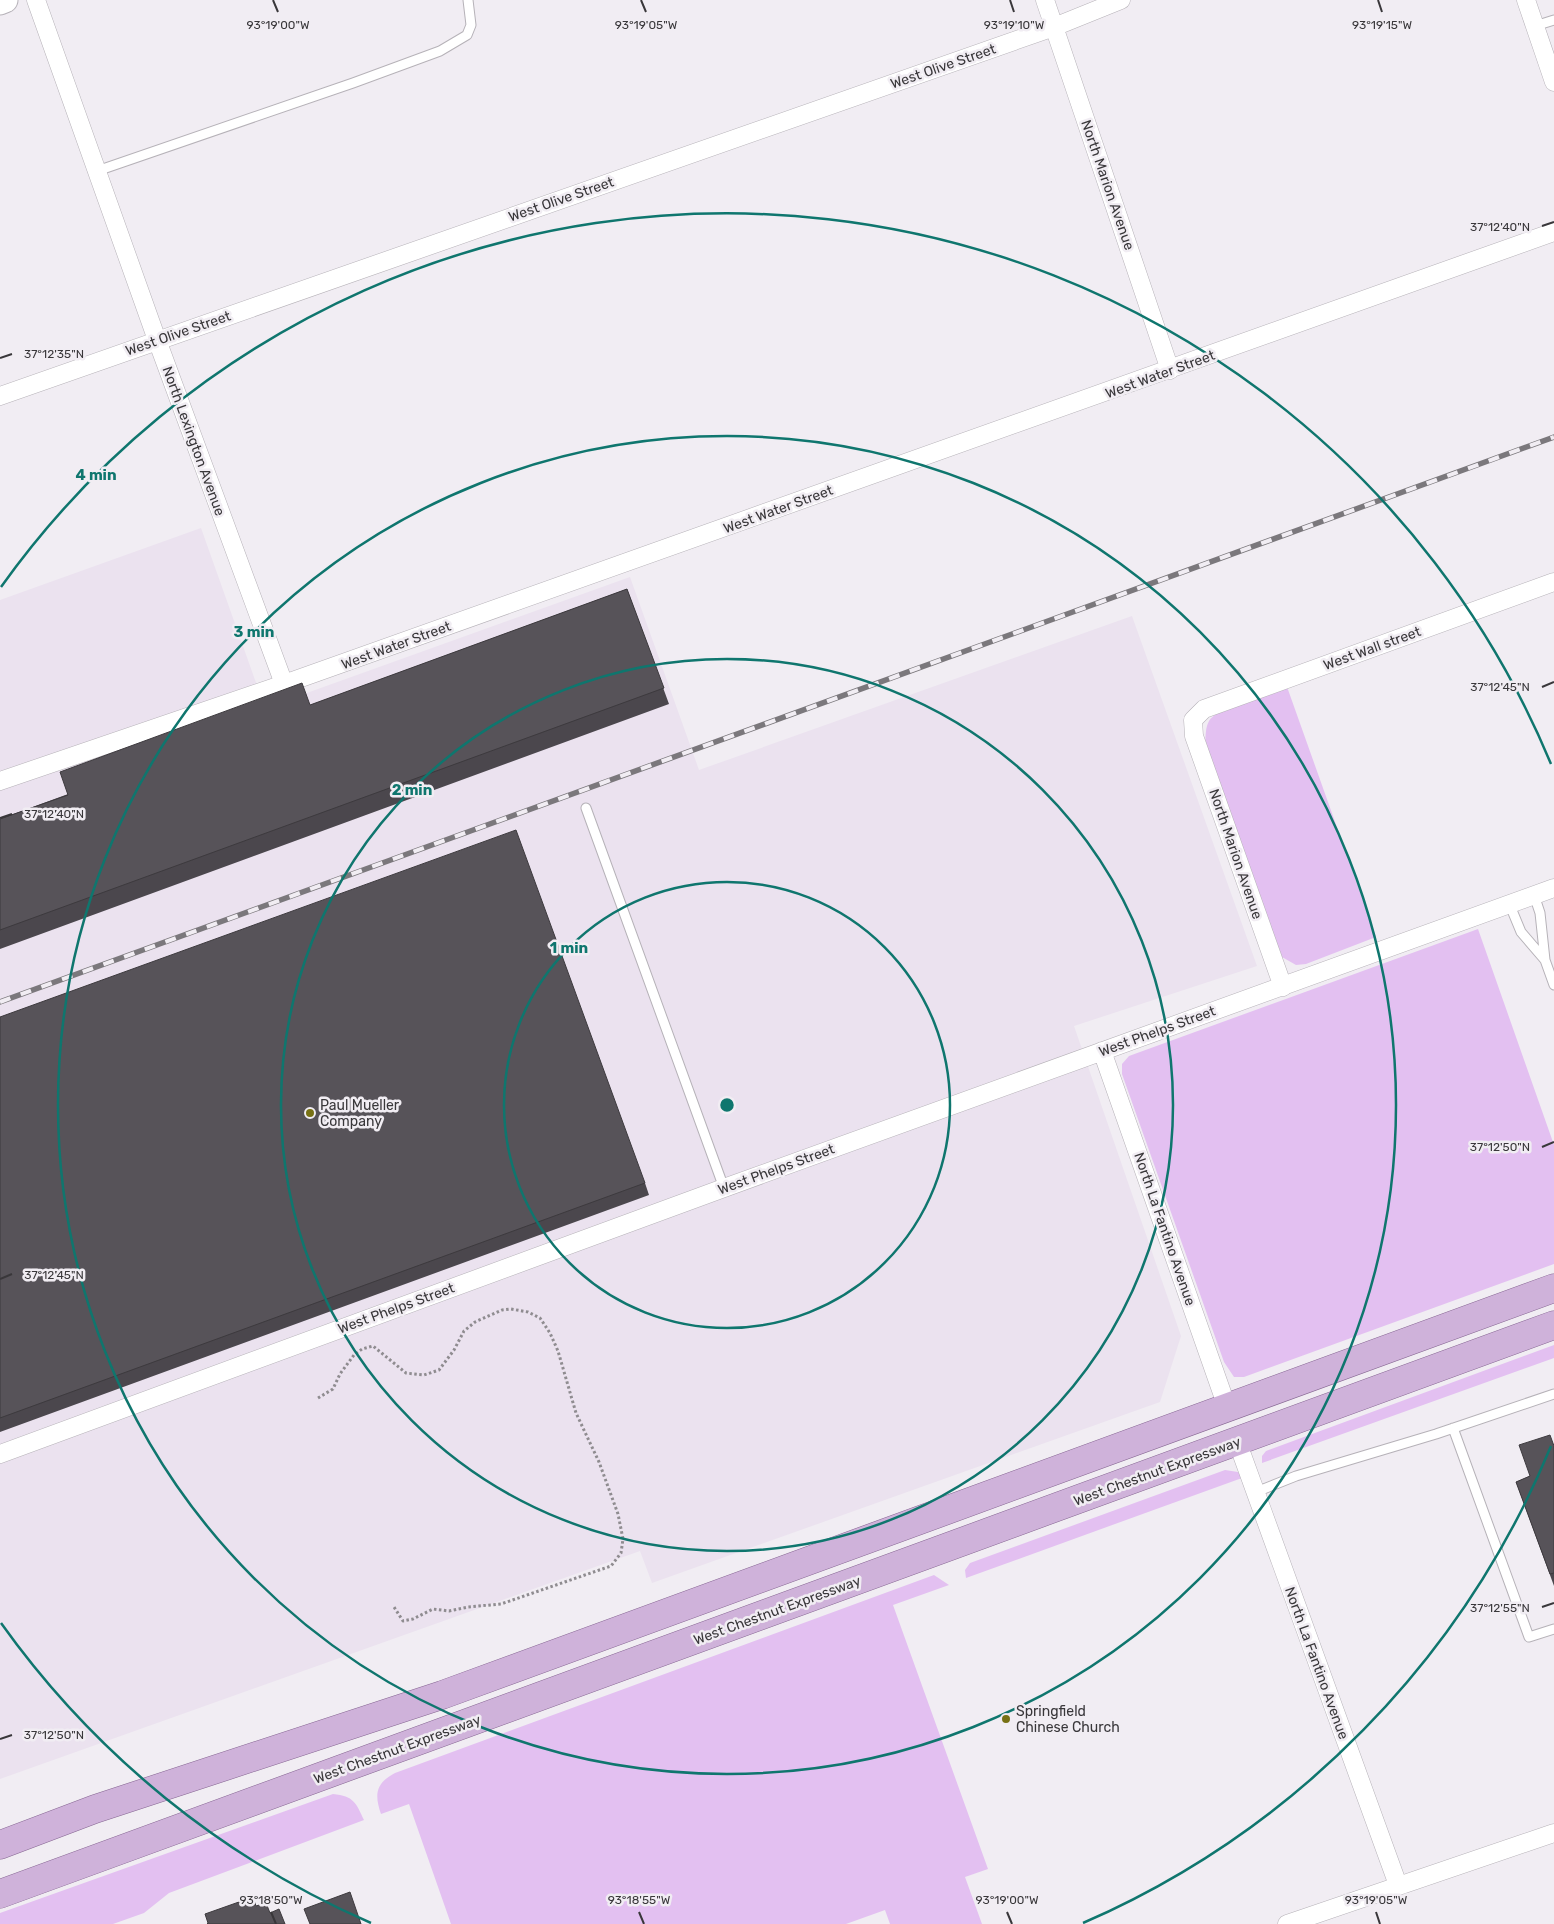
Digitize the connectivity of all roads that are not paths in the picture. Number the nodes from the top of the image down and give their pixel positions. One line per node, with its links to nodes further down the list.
1 (5, 0): 7 (main road)
2 (36, 0): 12 (street, North Lexington Avenue)
3 (468, 0): 12 (lane)
4 (1045, 0): 10 (street, North Marion Avenue)
5 (1121, 0): 10 (street, West Olive Street)
6 (1526, 0): 9 (street)
7 (0, 2)
8 (1554, 20): 9 (lane)
9 (1535, 26): 11 (street)
10 (1054, 27): 14 (street, West Olive Street); 15 (street, North Marion Avenue)
11 (1554, 82)
12 (97, 171): 14 (street, North Lexington Avenue)
13 (1554, 232): 15 (street, West Water Street)
14 (157, 340): 16 (street, West Olive Street); 18 (street, North Lexington Avenue)
15 (1170, 370): 18 (street, West Water Street)
16 (0, 396)
17 (1554, 582): 19 (street, West Wall street)
18 (284, 684): 20 (street, West Water Street)
19 (1193, 720): 27 (street, North Marion Avenue)
20 (0, 781)
21 (586, 808): 29 (lane)
22 (1554, 888): 23 (street, West Phelps Street)
23 (1534, 895): 24 (street, West Phelps Street); 25 (lane)
24 (1509, 903): 25 (lane); 27 (street, West Phelps Street)
25 (1545, 960): 26 (lane)
26 (1554, 986)
27 (1283, 987): 28 (street, West Phelps Street)
28 (1102, 1051): 29 (street, West Phelps Street); 33 (street, North La Fantino Avenue)
29 (724, 1188): 36 (street, West Phelps Street)
30 (1554, 1288): 33 (main road)
31 (1554, 1325): 35 (main road, West Chestnut Expressway)
32 (1554, 1394): 34 (lane)
33 (1227, 1408): 40 (main road)
34 (1453, 1428): 37 (lane); 38 (lane)
35 (1237, 1441): 37 (street, North La Fantino Avenue); 42 (main road, West Chestnut Expressway)
36 (0, 1454)
37 (1256, 1492): 41 (street, North La Fantino Avenue)
38 (1554, 1629)
39 (1554, 1832): 41 (street)
40 (0, 1845)
41 (1398, 1885): 43 (street)
42 (0, 1894)
43 (1287, 1924)

